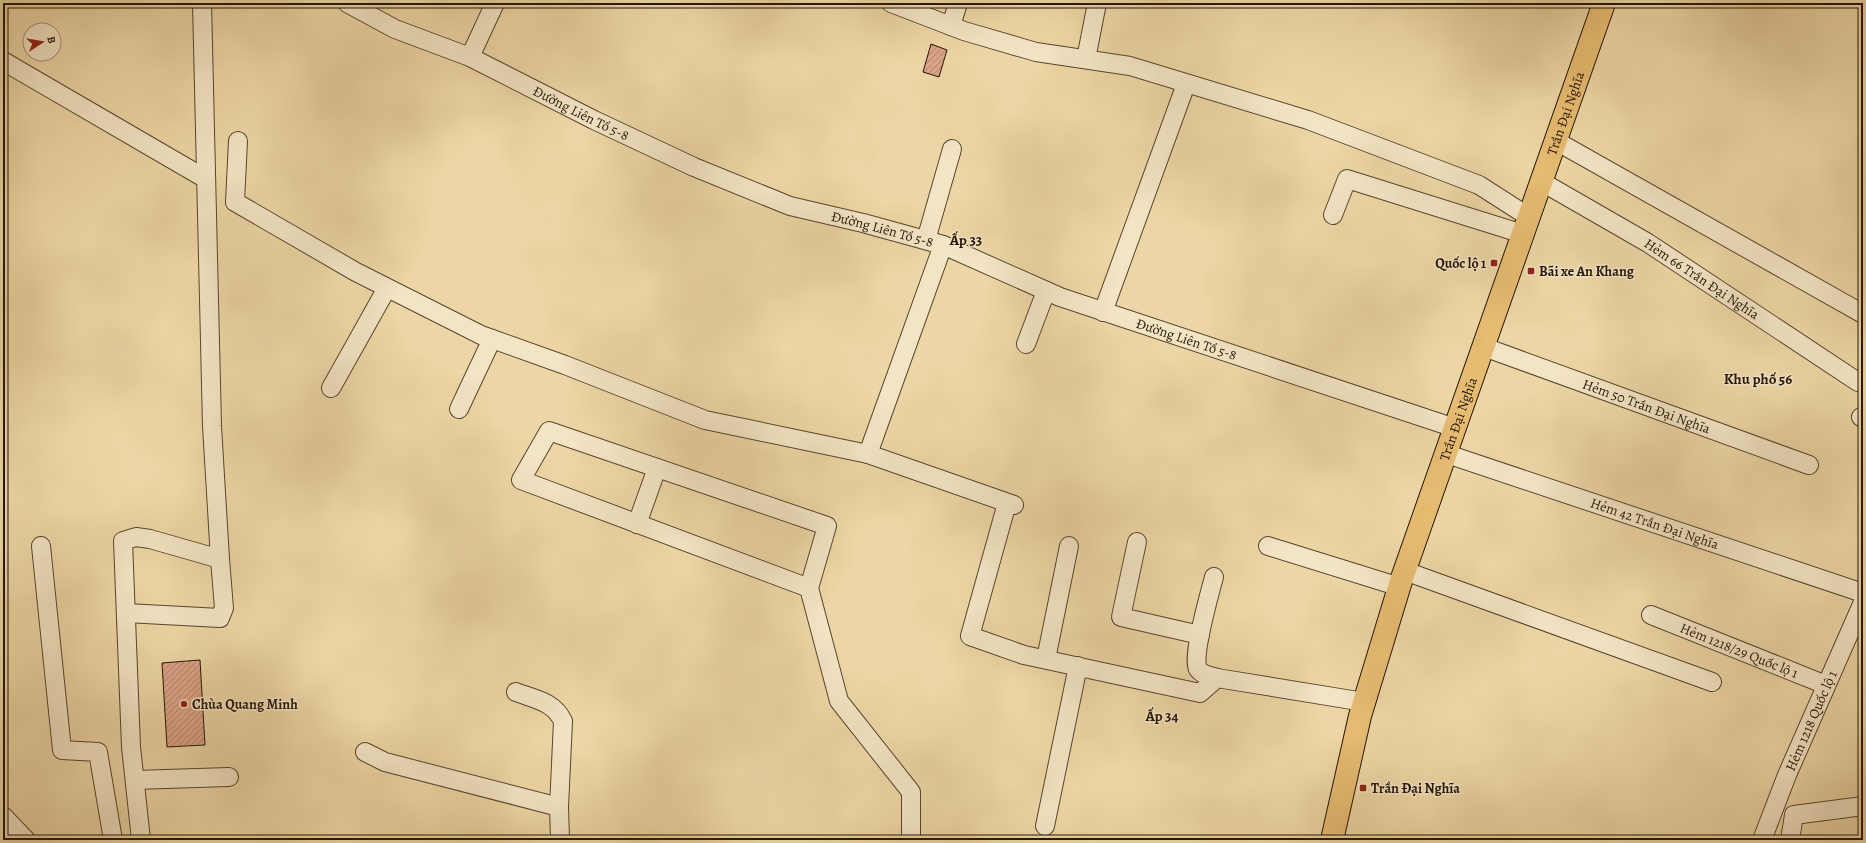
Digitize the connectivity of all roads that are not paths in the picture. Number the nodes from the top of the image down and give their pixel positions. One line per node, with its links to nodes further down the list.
1 (202, 3): 17 (street)
2 (347, 3): 9 (street, Đường Liên Tổ 5-8)
3 (495, 3): 9 (street)
4 (891, 3): 8 (street)
5 (958, 3): 8 (street)
6 (1097, 3): 10 (street)
7 (1604, 3): 14 (main road, Trần Đại Nghĩa)
8 (951, 26): 10 (street)
9 (470, 57): 21 (street, Đường Liên Tổ 5-8)
10 (1086, 59): 12 (street)
11 (3, 61): 17 (street)
12 (1186, 84): 20 (street); 25 (street)
13 (238, 141): 18 (street)
14 (1556, 141): 16 (main road, Trần Đại Nghĩa); 26 (street)
15 (952, 149): 21 (street)
16 (1542, 182): 20 (main road, Trần Đại Nghĩa); 30 (street, Hẻm 66 Trần Đại Nghĩa)
17 (206, 186): 18 (street); 43 (street)
18 (235, 202): 23 (street)
19 (1333, 216): 20 (street)
20 (1526, 226): 29 (main road, Trần Đại Nghĩa)
21 (926, 240): 22 (street, Đường Liên Tổ 5-8)
22 (943, 245): 24 (street, Đường Liên Tổ 5-8); 34 (street)
23 (386, 288): 27 (street); 31 (street)
24 (1046, 291): 25 (street, Đường Liên Tổ 5-8); 28 (street)
25 (1103, 312): 33 (street, Đường Liên Tổ 5-8)
26 (1863, 314)
27 (492, 339): 32 (street); 34 (street)
28 (1026, 344)
29 (1484, 347): 33 (main road, Trần Đại Nghĩa); 36 (street, Hẻm 50 Trần Đại Nghĩa)
30 (1858, 382)
31 (331, 388)
32 (459, 409)
33 (1455, 428): 35 (main road, Trần Đại Nghĩa)
34 (868, 454): 52 (street)
35 (1447, 454): 45 (main road, Trần Đại Nghĩa); 47 (street, Hẻm 42 Trần Đại Nghĩa)
36 (1809, 465)
37 (657, 468): 38 (street); 38 (street); 46 (street)
38 (637, 524): 46 (street)
39 (1137, 542): 51 (street)
40 (41, 546): 67 (street)
41 (1069, 546): 52 (street)
42 (1268, 546): 45 (street)
43 (220, 559): 49 (street); 49 (street)
44 (1214, 577): 51 (street)
45 (1402, 579): 55 (street); 58 (main road, Trần Đại Nghĩa)
46 (809, 588): 70 (street)
47 (1863, 593)
48 (1863, 602): 56 (street, Hẻm 1218 Quốc lộ 1)
49 (126, 613): 61 (street)
50 (1651, 615): 56 (street, Hẻm 1218/29 Quốc lộ 1)
51 (1200, 636): 54 (street)
52 (1046, 659): 53 (street)
53 (1078, 666): 54 (street); 65 (street)
54 (1217, 678): 58 (street)
55 (1712, 682)
56 (1826, 685): 72 (street, Hẻm 1218 Quốc lộ 1)
57 (516, 692): 63 (street)
58 (1364, 702): 71 (main road, Trần Đại Nghĩa)
59 (364, 752): 63 (street)
60 (230, 777): 61 (street)
61 (135, 780): 68 (street)
62 (1863, 806): 73 (street)
63 (559, 807): 69 (street)
64 (3, 816): 66 (street)
65 (1045, 826)
66 (26, 840)
67 (113, 840)
68 (141, 840)
69 (560, 840)
70 (911, 840)
71 (1332, 840)
72 (1762, 840)
73 (1790, 840)

